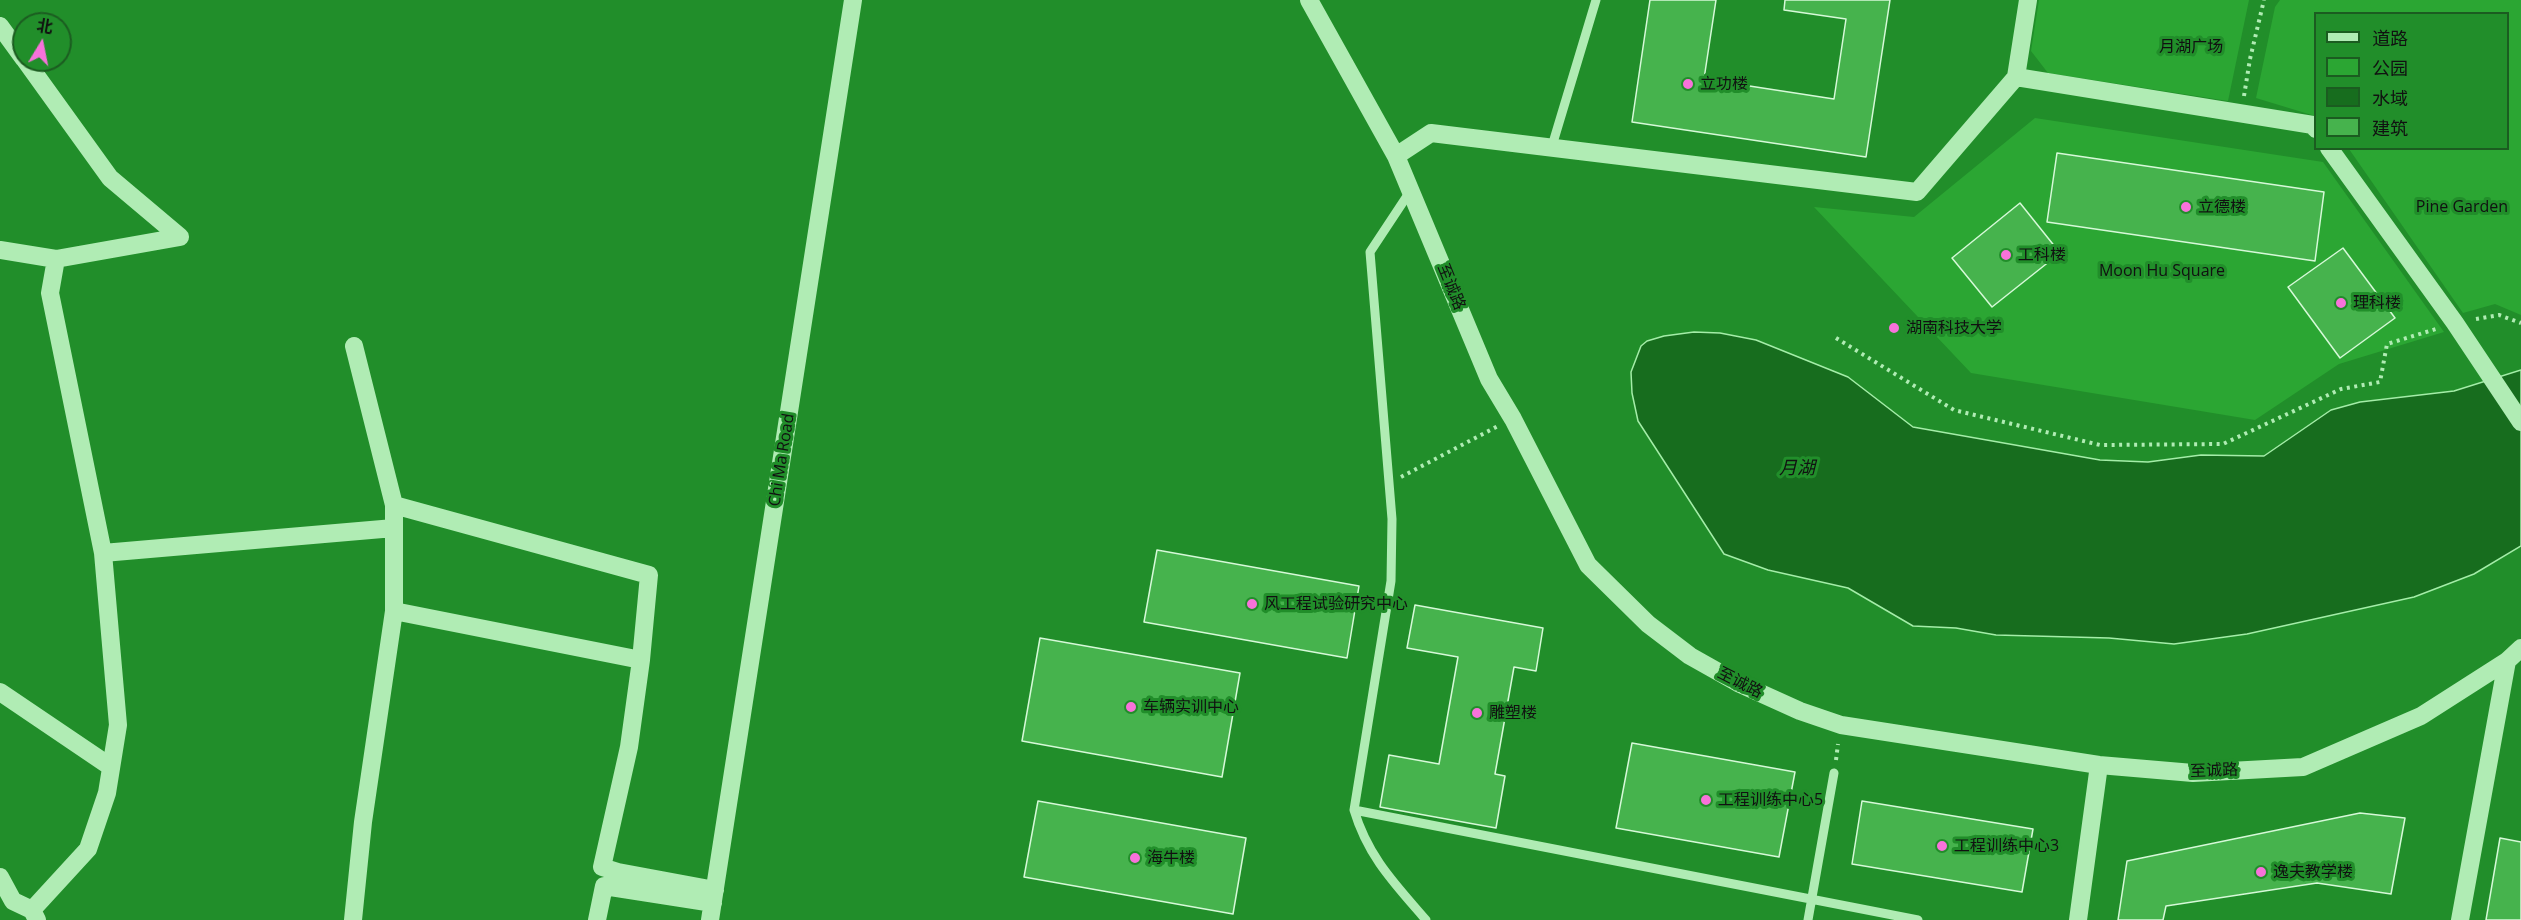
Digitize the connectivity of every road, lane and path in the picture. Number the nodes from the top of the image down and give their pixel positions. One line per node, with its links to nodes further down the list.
1 (853, 0): 40 (street, Chi Ma Road)
2 (1309, 0): 14 (street, 至诚路)
3 (1596, 0): 12 (lane)
4 (2028, 0): 9 (street)
5 (2265, 0): 10 (path)
6 (0, 26): 7 (street)
7 (12, 42)
8 (33, 72): 17 (street)
9 (2016, 77): 10 (street); 12 (street)
10 (2242, 113): 11 (street)
11 (2314, 126)
12 (1552, 146): 14 (street)
13 (2330, 150): 18 (street)
14 (1396, 156): 15 (street, 至诚路)
15 (1412, 189): 22 (street, 至诚路); 24 (lane)
16 (0, 250): 17 (street)
17 (56, 259): 27 (street)
18 (2455, 323): 19 (path); 20 (path); 23 (street)
19 (2521, 323)
20 (1836, 338)
21 (354, 346): 25 (street)
22 (1513, 419): 24 (path); 33 (street, 至诚路)
23 (2521, 422)
24 (1389, 482): 37 (lane)
25 (394, 505): 26 (street); 30 (street)
26 (394, 528): 27 (street); 28 (street)
27 (103, 553): 35 (street)
28 (394, 611): 30 (street); 42 (street)
29 (2521, 648): 31 (street, 至诚路)
30 (641, 660): 40 (street)
31 (2507, 661): 34 (street, 至诚路); 48 (street)
32 (0, 692): 35 (street)
33 (1841, 725): 34 (street, 至诚路); 36 (path)
34 (2099, 765): 47 (street)
35 (111, 767): 41 (street)
36 (1834, 773): 39 (lane)
37 (1354, 810): 39 (lane); 44 (lane)
38 (0, 877): 41 (street)
39 (1811, 901): 45 (lane); 46 (lane)
40 (713, 904): 43 (street)
41 (35, 915)
42 (353, 920)
43 (597, 920)
44 (1426, 920)
45 (1808, 920)
46 (1918, 920)
47 (2078, 920)
48 (2460, 920)

